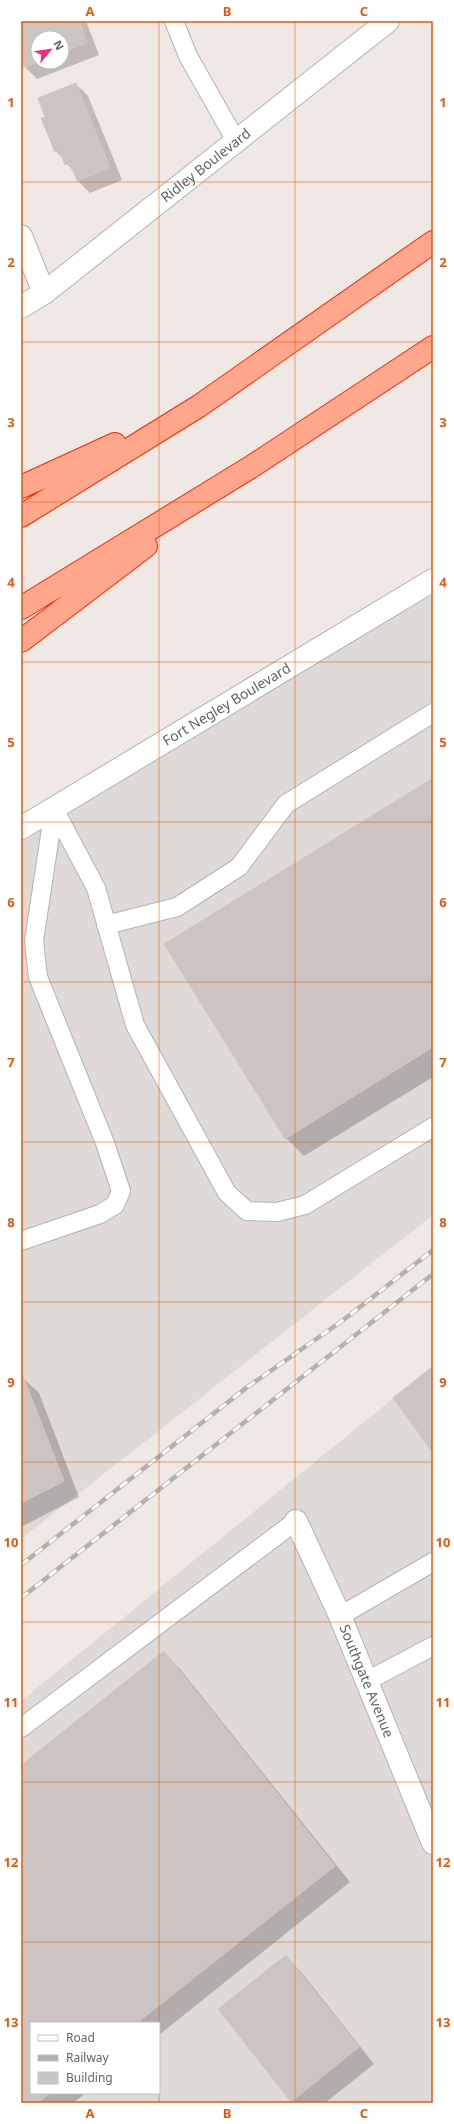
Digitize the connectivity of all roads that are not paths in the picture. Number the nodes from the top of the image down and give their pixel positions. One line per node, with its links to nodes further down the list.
1 (174, 21): 3 (lane)
2 (388, 21): 3 (street, Ridley Boulevard)
3 (236, 141): 6 (street, Ridley Boulevard)
4 (21, 236): 6 (street)
5 (433, 242): 9 (highway)
6 (44, 293): 7 (street, Ridley Boulevard)
7 (21, 307)
8 (433, 347): 10 (highway)
9 (200, 406): 11 (highway); 12 (highway)
10 (251, 467): 14 (highway); 15 (highway)
11 (21, 487)
12 (21, 516)
13 (433, 580): 17 (street, Fort Negley Boulevard)
14 (21, 608)
15 (21, 641)
16 (433, 713): 19 (lane)
17 (54, 809): 18 (street, Fort Negley Boulevard); 19 (lane); 21 (lane)
18 (21, 828)
19 (106, 925): 20 (lane)
20 (433, 1127)
21 (21, 1241)
22 (296, 1521): 24 (street, Southgate Avenue); 27 (lane)
23 (433, 1562): 24 (lane)
24 (340, 1616): 26 (street, Southgate Avenue)
25 (433, 1646): 26 (lane)
26 (367, 1681): 28 (street, Southgate Avenue)
27 (21, 1728)
28 (433, 1843)

